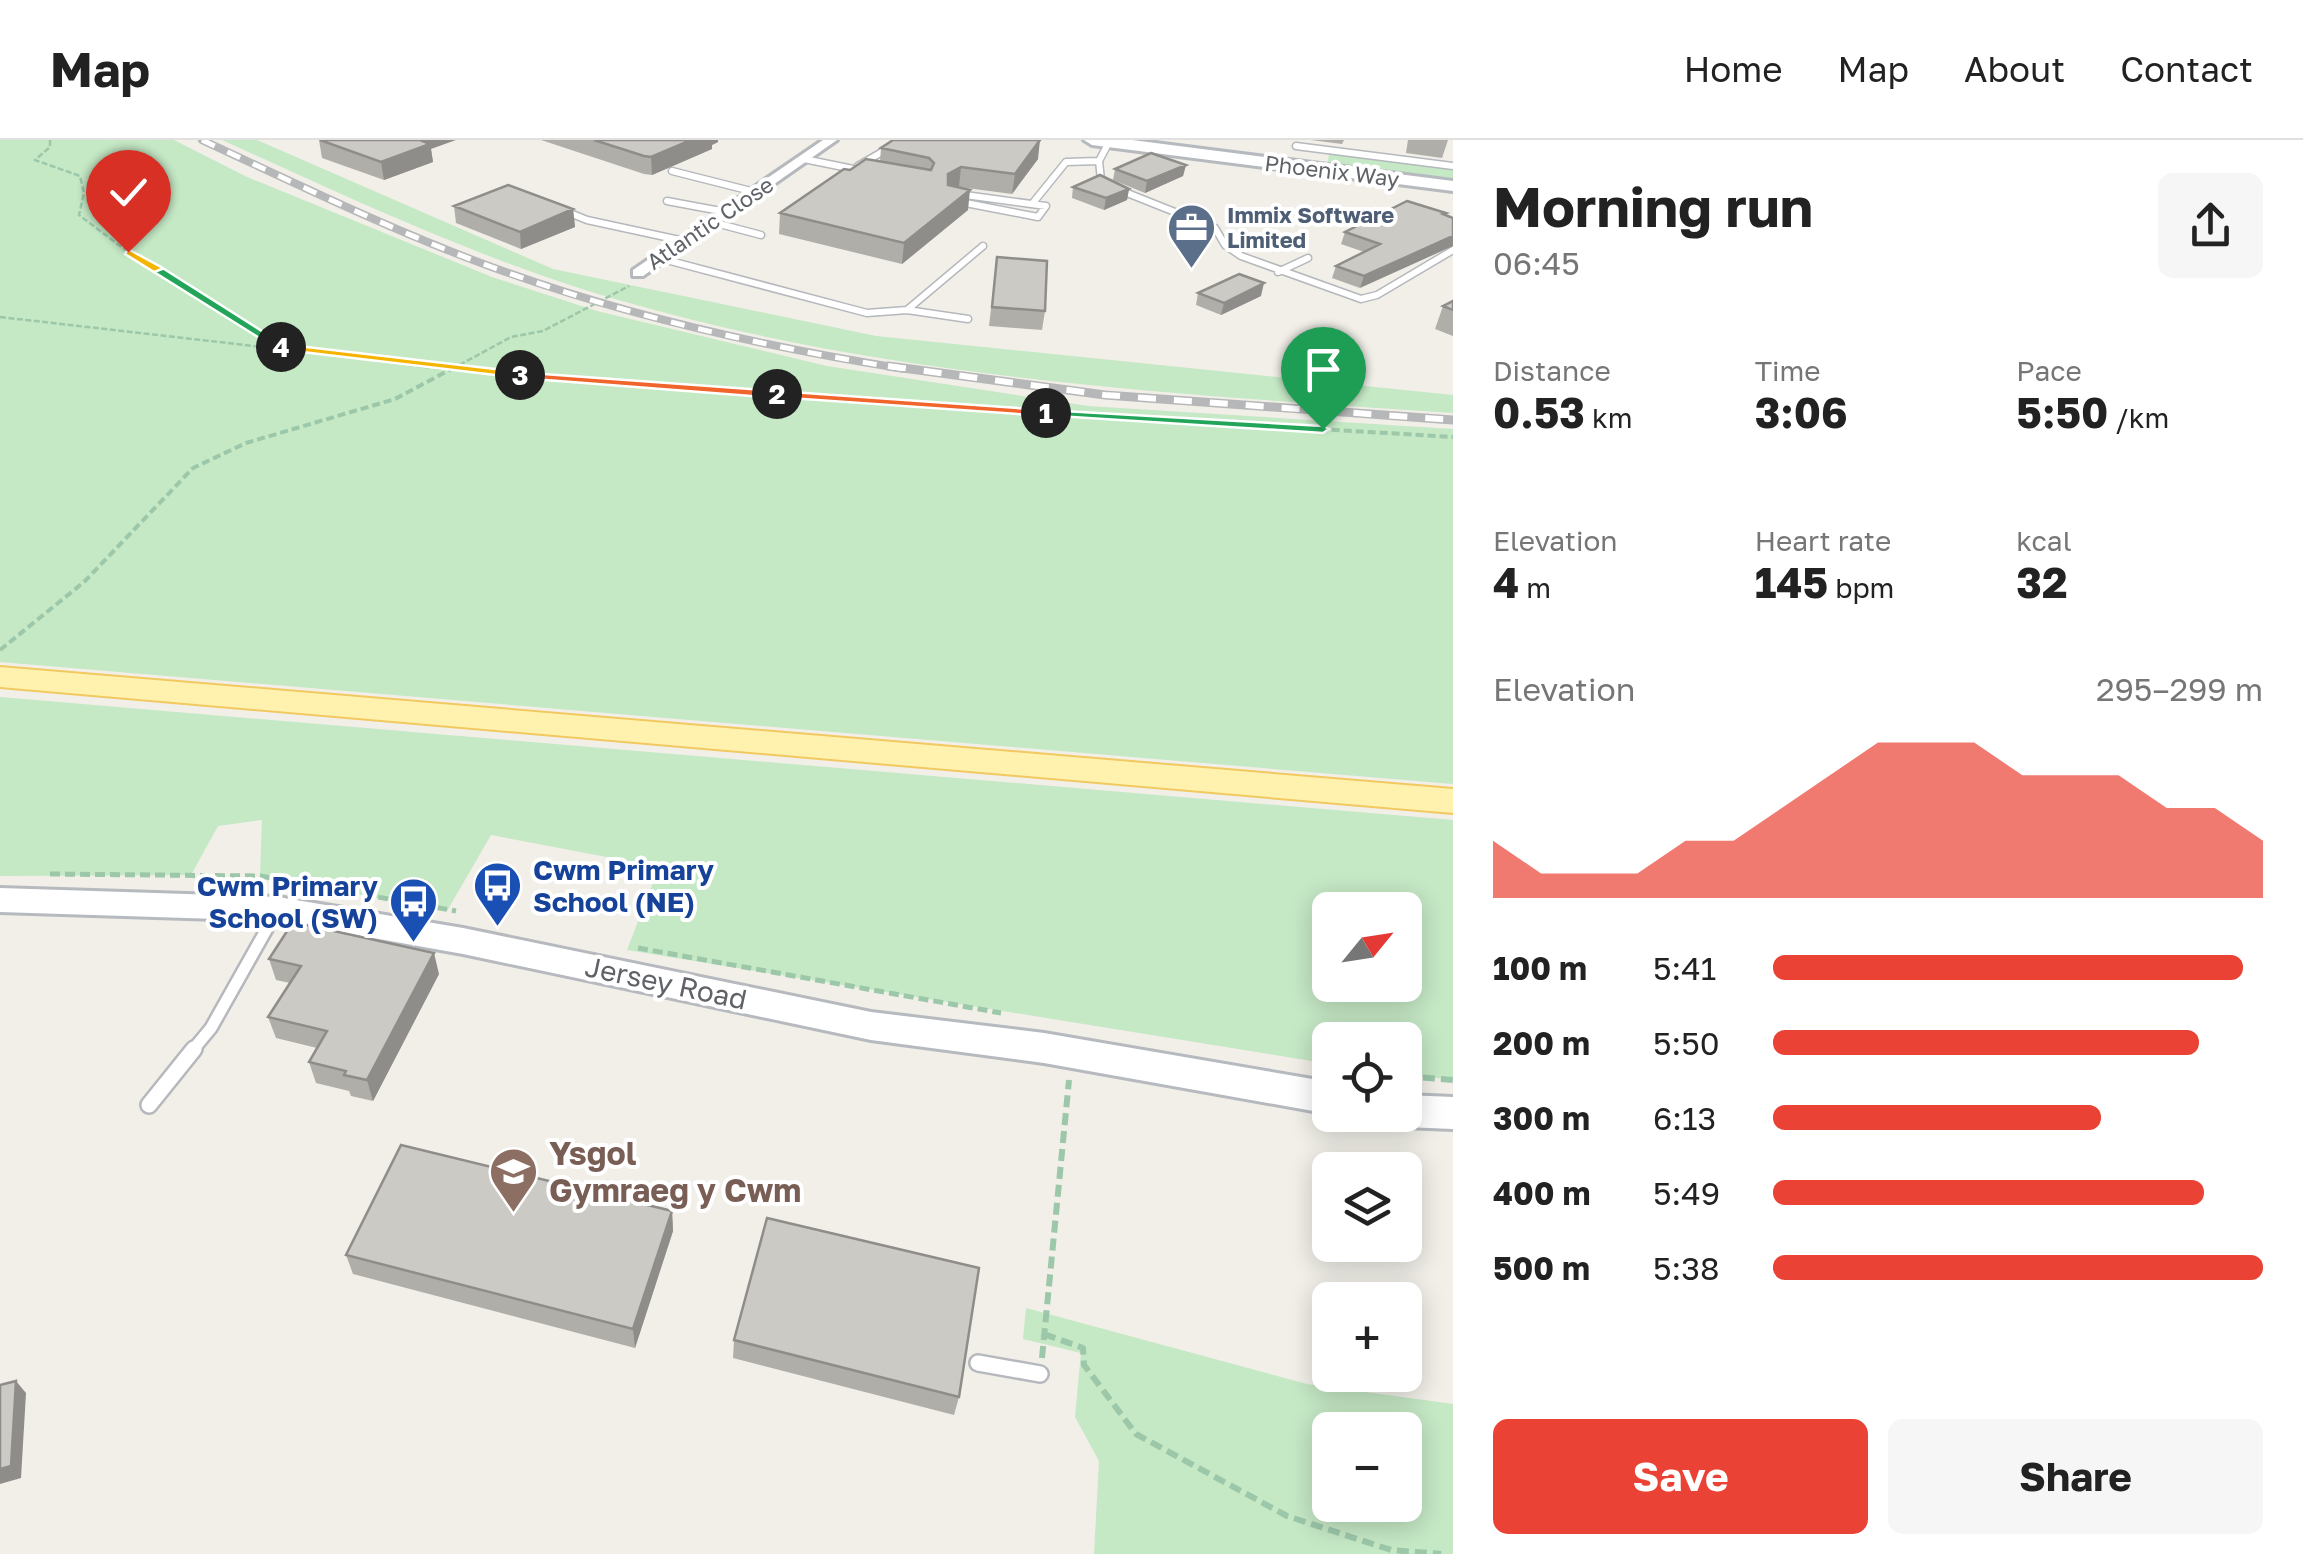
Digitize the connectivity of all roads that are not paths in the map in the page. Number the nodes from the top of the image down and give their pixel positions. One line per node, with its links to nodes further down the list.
1 (832, 140): 5 (street, Atlantic Close)
2 (1101, 141): 6 (lane); 7 (main road, Phoenix Way)
3 (1297, 142): 7 (lane); 8 (lane)
4 (894, 145): 9 (lane)
5 (804, 159): 9 (lane); 13 (street, Atlantic Close)
6 (1100, 161): 15 (lane); 27 (lane)
7 (1292, 166): 12 (main road, Phoenix Way)
8 (1453, 166)
9 (855, 169): 11 (lane)
10 (672, 171): 13 (lane)
11 (872, 173)
12 (1453, 186)
13 (755, 192): 17 (street, Atlantic Close)
14 (667, 201): 17 (lane)
15 (1032, 204): 15 (lane)
16 (552, 206): 20 (lane)
17 (726, 212): 18 (street, Atlantic Close)
18 (712, 222): 19 (lane); 20 (street, Atlantic Close)
19 (761, 235)
20 (684, 241): 23 (street, Atlantic Close)
21 (984, 246): 29 (lane)
22 (1453, 250): 25 (lane)
23 (659, 258): 28 (street, Atlantic Close); 29 (lane)
24 (1308, 258): 27 (lane)
25 (1436, 258): 26 (lane); 27 (lane)
26 (1453, 264)
27 (1278, 272)
28 (638, 273)
29 (906, 310): 30 (lane)
30 (968, 319)
31 (2, 668): 32 (main road)
32 (1453, 801)
33 (0, 900): 34 (main road, Jersey Road)
34 (278, 910): 35 (main road, Jersey Road); 36 (lane)
35 (1312, 1095)
36 (149, 1106)
37 (1422, 1112): 38 (main road)
38 (1453, 1113)
39 (978, 1362): 40 (lane)
40 (1040, 1374)

